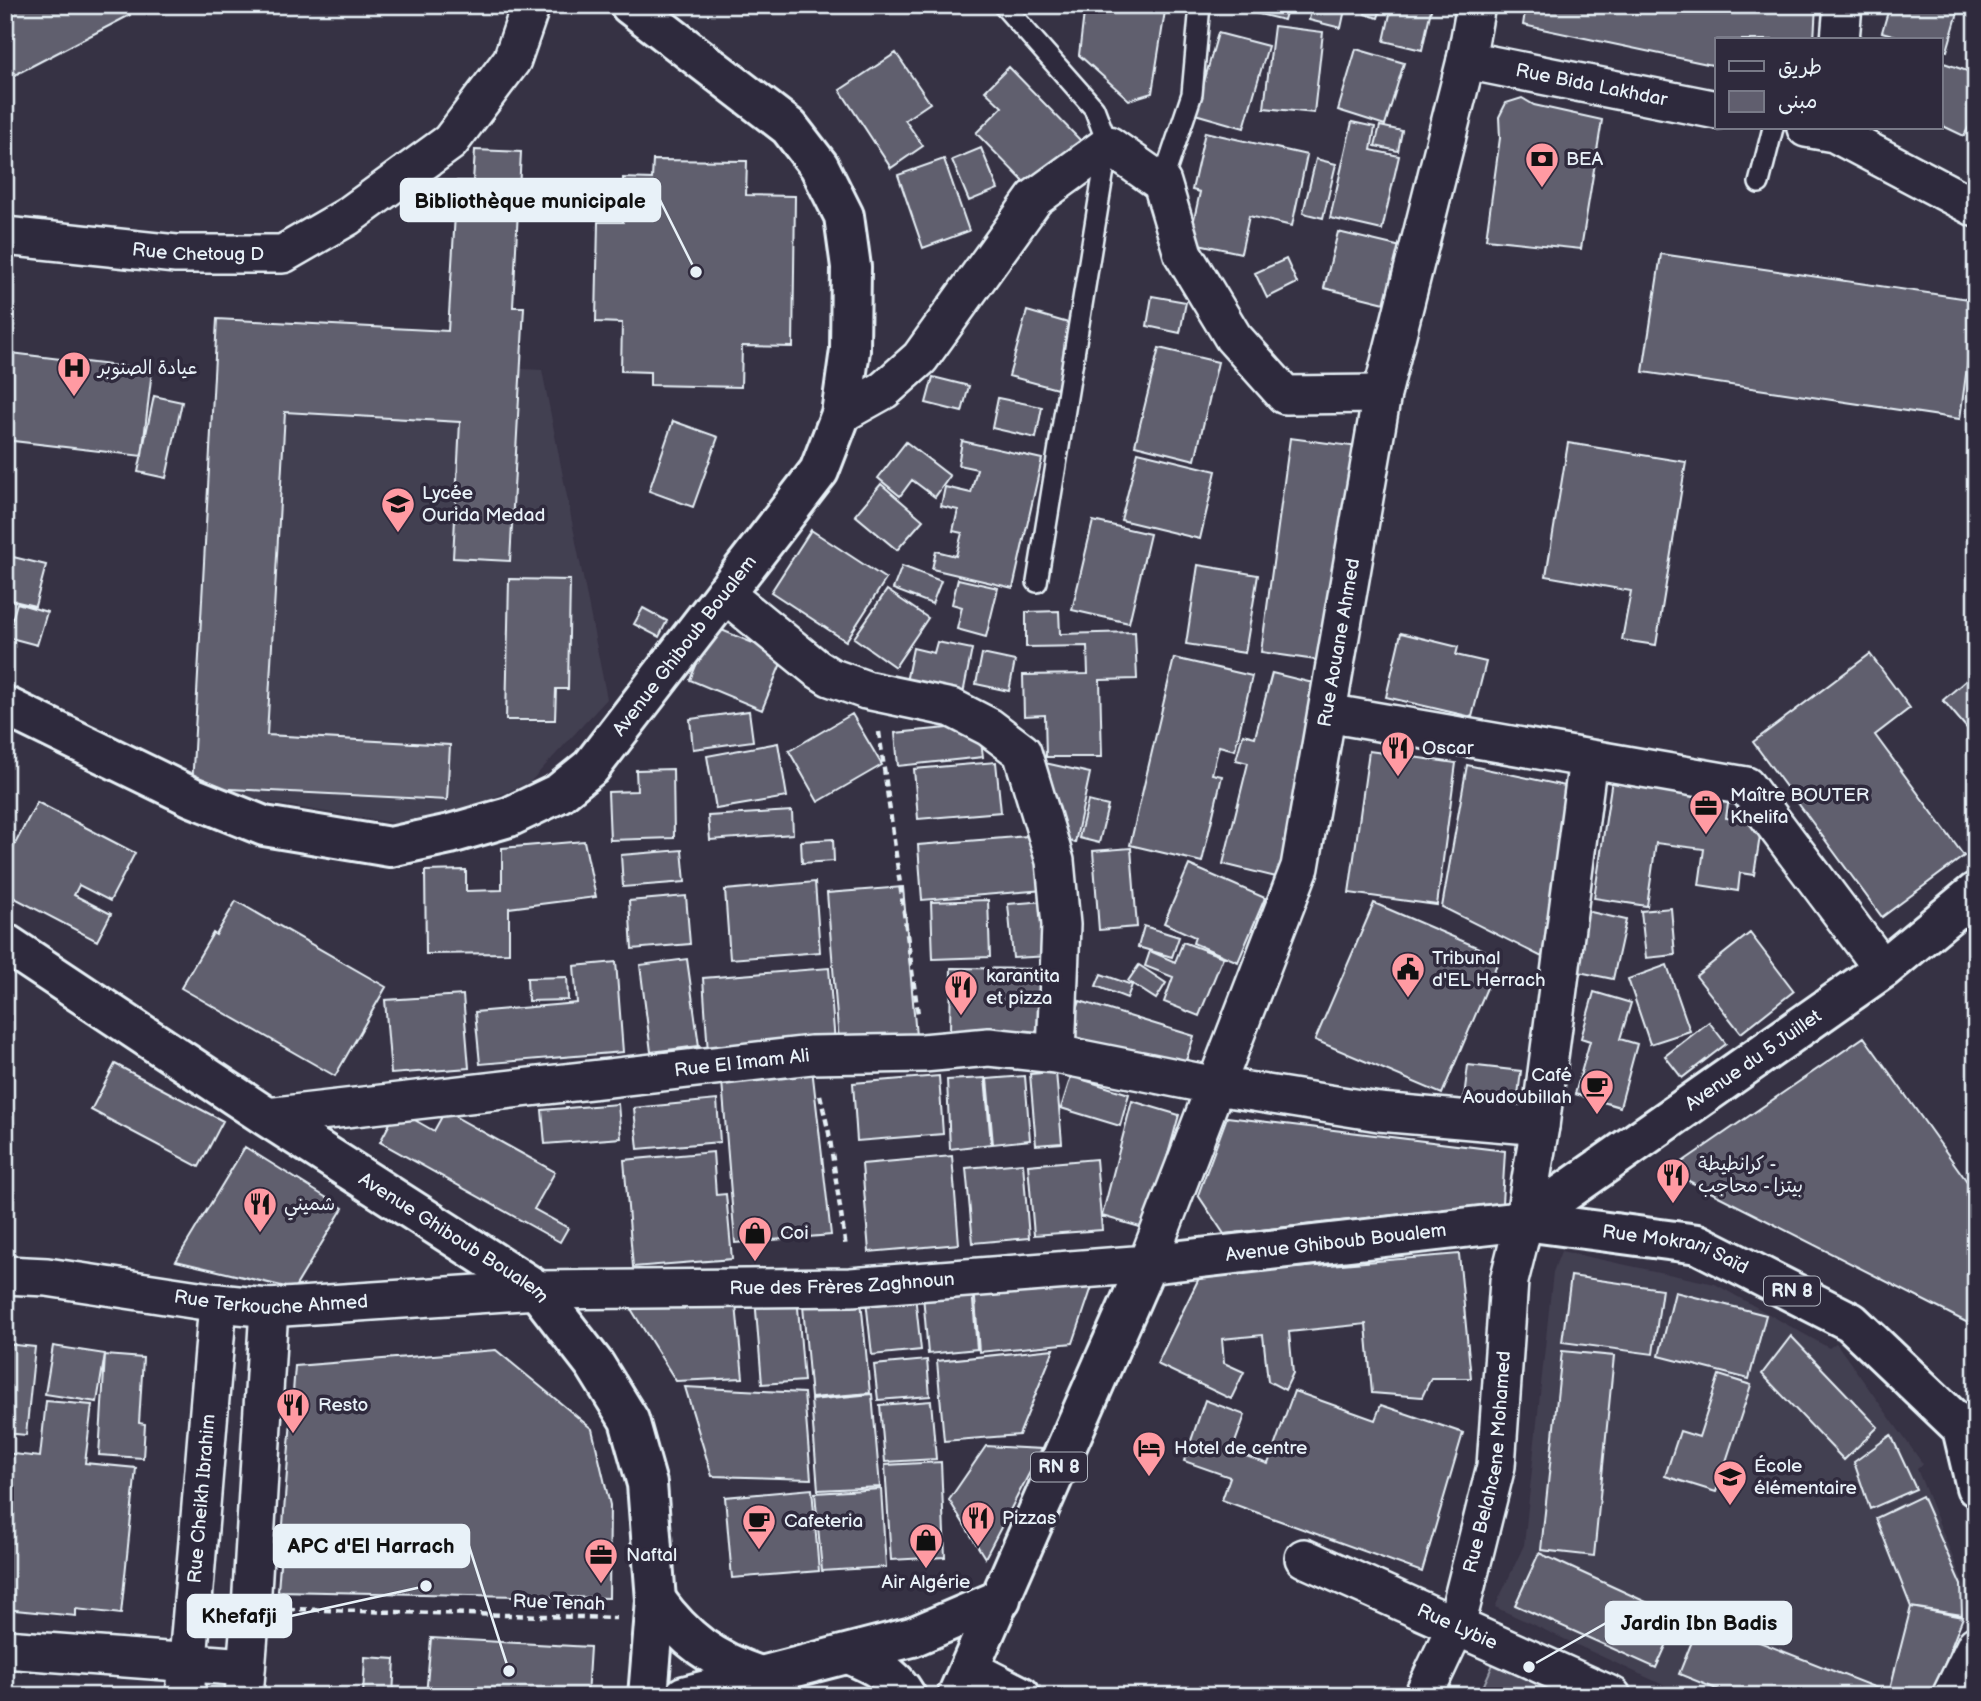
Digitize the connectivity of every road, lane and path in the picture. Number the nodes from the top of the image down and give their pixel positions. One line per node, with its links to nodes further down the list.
1 (531, 5): 16 (street, Rue Chetoug D)
2 (631, 5): 18 (main road, Avenue Ghiboub Boualem)
3 (1003, 5): 12 (lane)
4 (1200, 5): 13 (lane)
5 (1476, 5): 8 (street, Rue Aouane Ahmed)
6 (1843, 5): 7 (street)
7 (1840, 38)
8 (1466, 60): 9 (street, Rue Bida Lakhdar); 17 (street, Rue Aouane Ahmed)
9 (1715, 110)
10 (1772, 130): 14 (lane)
11 (1825, 130): 15 (street)
12 (1108, 145): 13 (street); 18 (street); 19 (lane)
13 (1162, 183): 17 (street)
14 (1759, 183)
15 (1976, 208)
16 (5, 236)
17 (1382, 394): 23 (street, Rue Aouane Ahmed)
18 (841, 414): 20 (main road, Avenue Ghiboub Boualem)
19 (1037, 582)
20 (724, 593): 21 (street); 22 (main road, Avenue Ghiboub Boualem)
21 (866, 690): 28 (path); 29 (street)
22 (5, 706)
23 (1326, 713): 24 (street); 31 (street, Rue Aouane Ahmed)
24 (1588, 759): 27 (street); 33 (street, Rue Belahcene Mohamed)
25 (1976, 892): 27 (main road, Avenue du 5 Juillet)
26 (5, 943): 32 (main road, Avenue Ghiboub Boualem)
27 (1883, 969): 34 (main road, Avenue du 5 Juillet)
28 (923, 1053): 29 (street, Rue El Imam Ali); 30 (street, Rue El Imam Ali)
29 (1056, 1054): 31 (street, Rue El Imam Ali)
30 (811, 1055): 32 (street, Rue El Imam Ali); 37 (path)
31 (1216, 1086): 33 (street, Rue El Imam Ali); 35 (street, Rue Aouane Ahmed)
32 (267, 1117): 38 (main road, Avenue Ghiboub Boualem)
33 (1540, 1126): 34 (street, Rue Belahcene Mohamed)
34 (1524, 1221): 35 (main road, Avenue Ghiboub Boualem / RN 8); 41 (main road, Rue Mokrani Saïd / RN 8); 47 (street, Rue Belahcene Mohamed)
35 (1147, 1264): 37 (street, Rue des Frères Zaghnoun); 44 (main road, RN 8)
36 (5, 1275): 39 (street, Rue Terkouche Ahmed)
37 (851, 1287): 38 (street, Rue des Frères Zaghnoun)
38 (537, 1290): 40 (street, Rue Terkouche Ahmed); 46 (main road, Avenue Ghiboub Boualem)
39 (218, 1303): 40 (street, Rue Terkouche Ahmed); 52 (street, Rue Cheikh Ibrahim)
40 (269, 1308): 45 (street)
41 (1969, 1423): 42 (main road, Rue Mokrani Saïd / RN 8)
42 (1976, 1487)
43 (1304, 1558): 47 (street, Rue Lybie)
44 (1001, 1599): 50 (main road); 54 (main road, RN 8)
45 (251, 1608): 46 (path, Rue Tenah); 53 (street)
46 (655, 1610): 51 (main road); 55 (main road, Avenue Ghiboub Boualem)
47 (1456, 1626): 59 (street, Rue Belahcene Mohamed); 60 (street, Rue Lybie)
48 (1976, 1645): 61 (street)
49 (5, 1649): 52 (street)
50 (849, 1654): 51 (main road); 57 (main road)
51 (760, 1676): 56 (main road)
52 (186, 1679): 53 (street)
53 (245, 1681)
54 (964, 1683): 58 (main road, RN 8)
55 (648, 1696)
56 (684, 1696)
57 (906, 1696)
58 (1021, 1696)
59 (1423, 1696)
60 (1612, 1696)
61 (1951, 1696)

